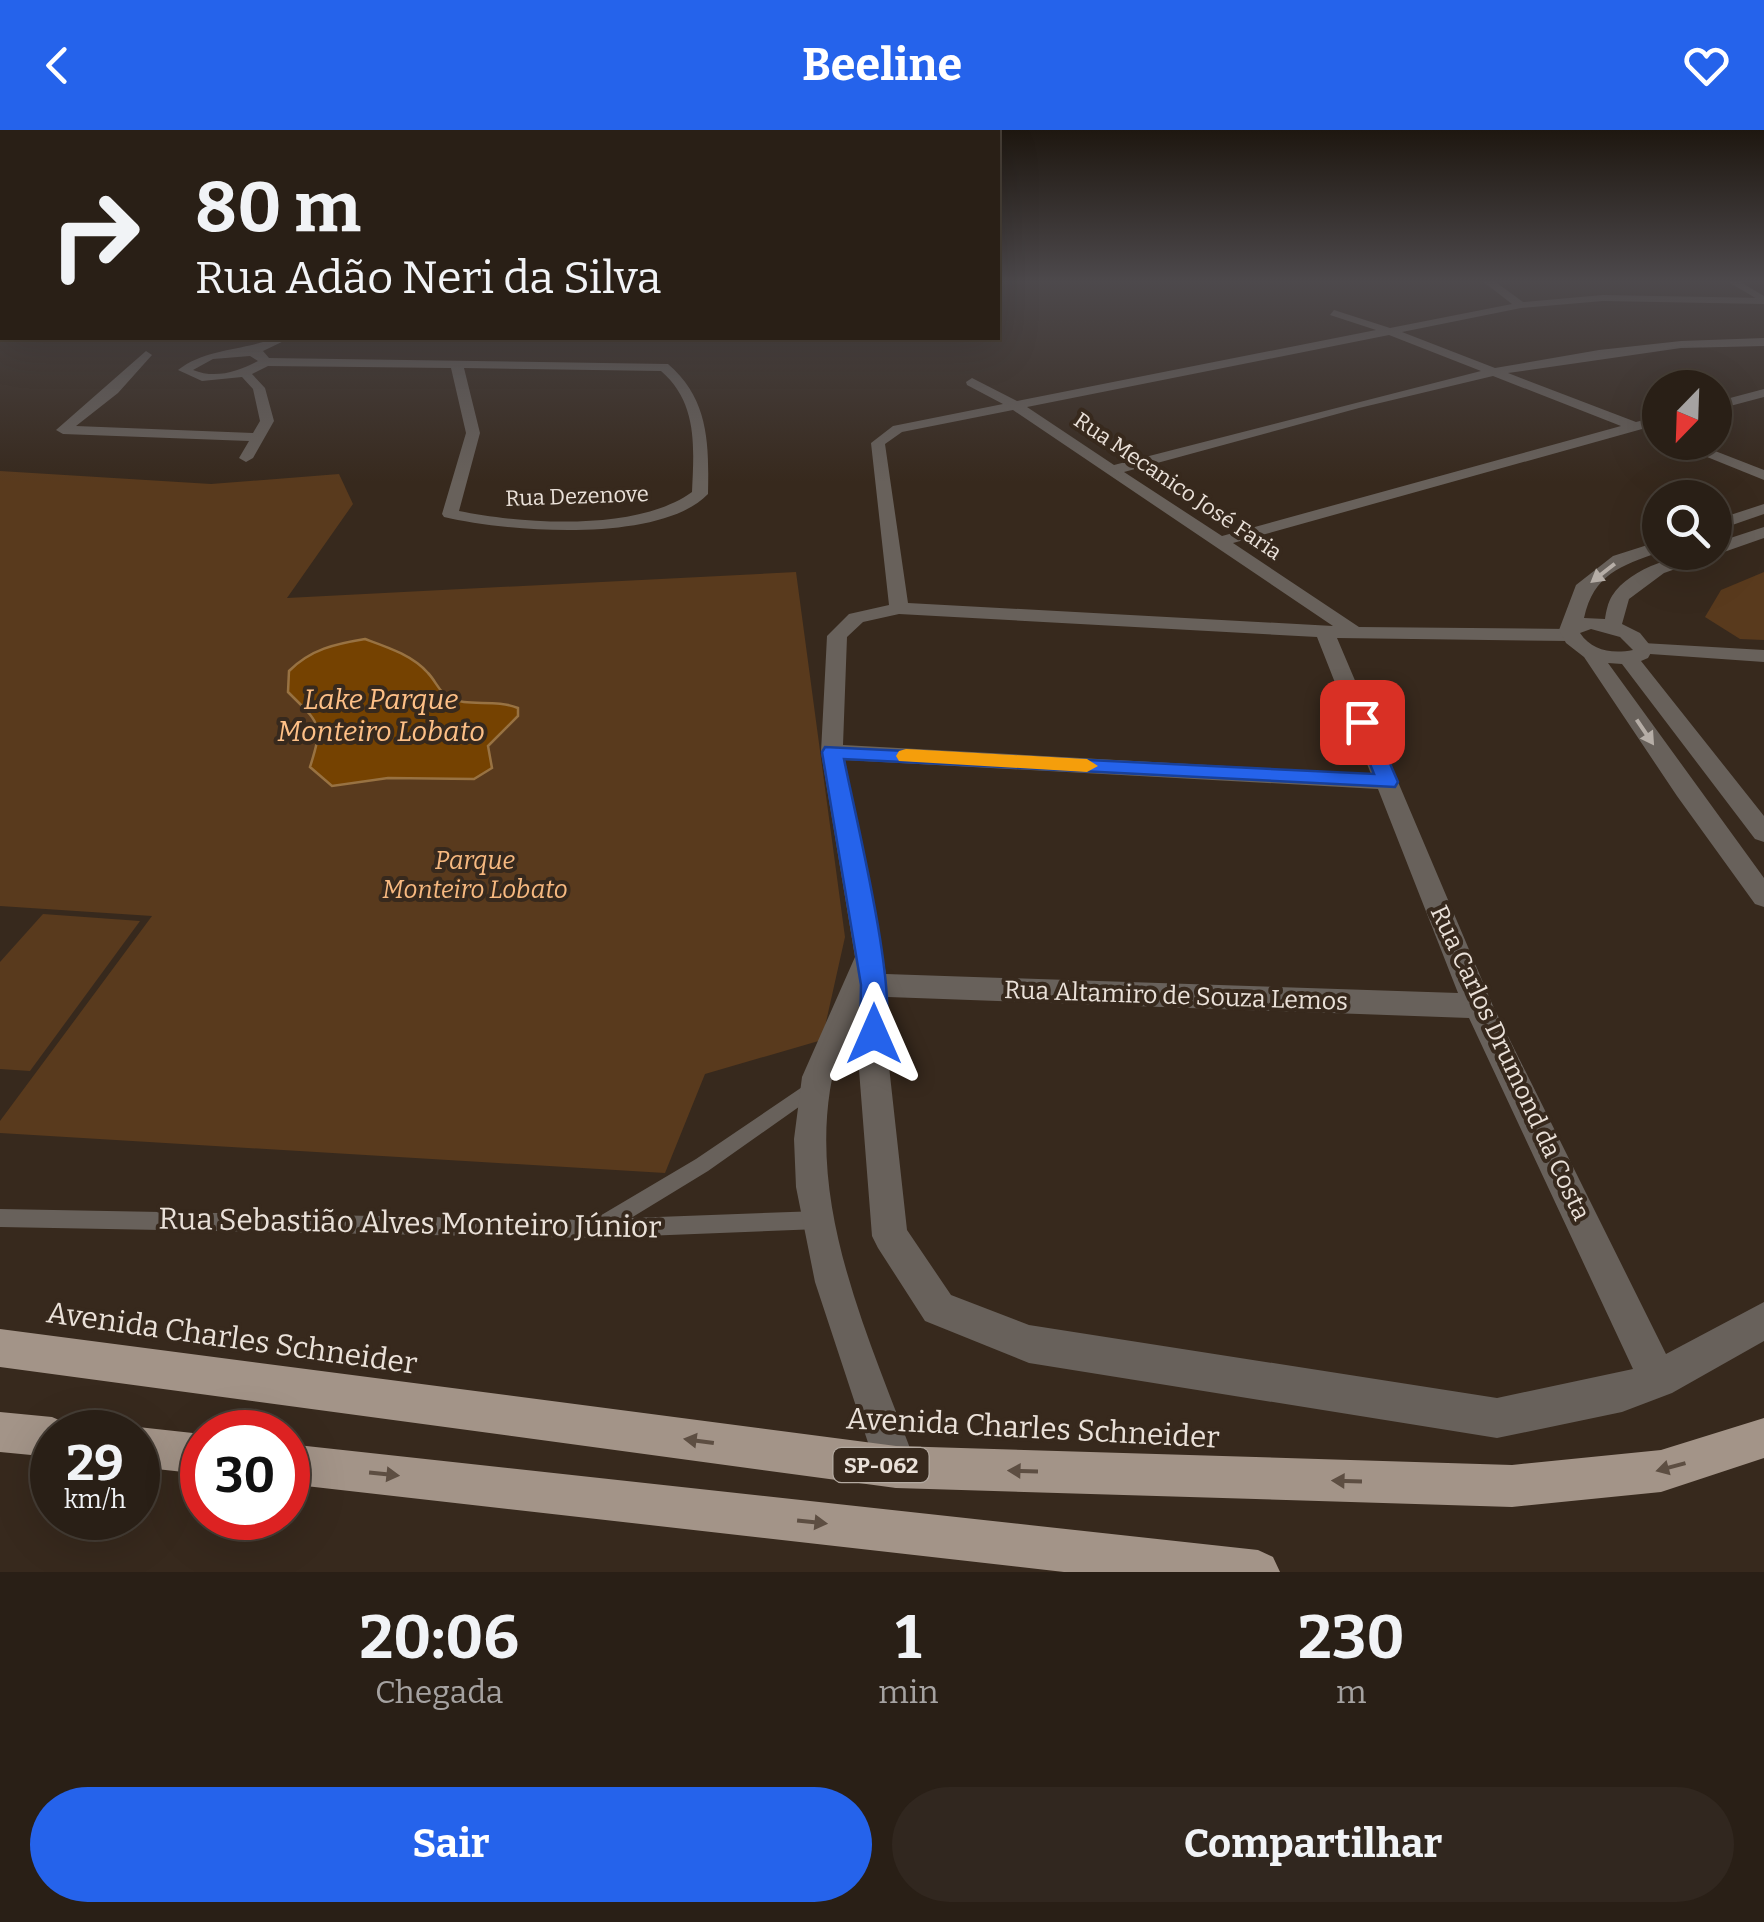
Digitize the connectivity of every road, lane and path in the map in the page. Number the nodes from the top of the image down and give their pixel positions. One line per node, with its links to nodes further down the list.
1 (257, 347): 5 (street)
2 (1314, 347): 14 (street)
3 (1429, 347): 10 (street)
4 (1642, 347): 10 (street)
5 (243, 352): 7 (street); 9 (street)
6 (146, 355): 18 (street)
7 (264, 362): 8 (street, Rua Dezenove); 9 (street)
8 (457, 366): 8 (street, Rua Dezenove)
9 (244, 372): 18 (street)
10 (1491, 373): 16 (street); 21 (street)
11 (972, 382): 14 (street, Rua Mecanico José Faria)
12 (1764, 393): 13 (street)
13 (1732, 401)
14 (1016, 406): 21 (street, Rua Mecanico José Faria); 30 (street)
15 (1642, 425): 16 (street)
16 (1635, 427): 17 (street); 26 (street)
17 (1642, 430)
18 (258, 436): 19 (street)
19 (246, 458)
20 (1724, 460): 22 (street)
21 (1113, 470): 26 (street, Rua Mecanico José Faria)
22 (1764, 475)
23 (1764, 509): 24 (street)
24 (1732, 520)
25 (1764, 532): 27 (street)
26 (1221, 542): 34 (street, Rua Mecanico José Faria)
27 (1732, 543)
28 (1642, 552): 32 (street, one-way to 32)
29 (1657, 570): 31 (street)
30 (899, 608): 33 (street); 38 (street)
31 (1612, 627): 32 (street); 36 (street)
32 (1571, 630): 34 (street); 35 (street)
33 (1325, 632): 34 (street); 39 (street, Rua Carlos Drumond da Costa)
34 (1356, 633)
35 (1590, 651): 36 (street); 41 (street, one-way to 41)
36 (1635, 654): 37 (street); 40 (street)
37 (1764, 656)
38 (832, 752): 39 (street); 42 (street)
39 (1387, 782): 43 (street, Rua Carlos Drumond da Costa)
40 (1764, 833)
41 (1764, 897)
42 (871, 971): 43 (street, Rua Altamiro de Souza Lemos); 44 (street); 50 (street)
43 (1478, 1006): 50 (street, Rua Carlos Drumond da Costa)
44 (815, 1086): 45 (street); 47 (lane)
45 (820, 1220): 47 (lane, Rua Sebastião Alves Monteiro Júnior); 55 (street)
46 (4, 1223): 47 (lane, Rua Sebastião Alves Monteiro Júnior)
47 (594, 1229)
48 (1764, 1322): 50 (street)
49 (0, 1348): 55 (main road, Avenida Charles Schneider / SP-062, one-way to 49)
50 (1658, 1379)
51 (0, 1432): 52 (main road)
52 (30, 1435)
53 (1764, 1438): 55 (main road, Avenida Charles Schneider / SP-062, one-way to 55)
54 (310, 1466): 56 (main road, one-way to 56)
55 (896, 1467)
56 (1258, 1572)

